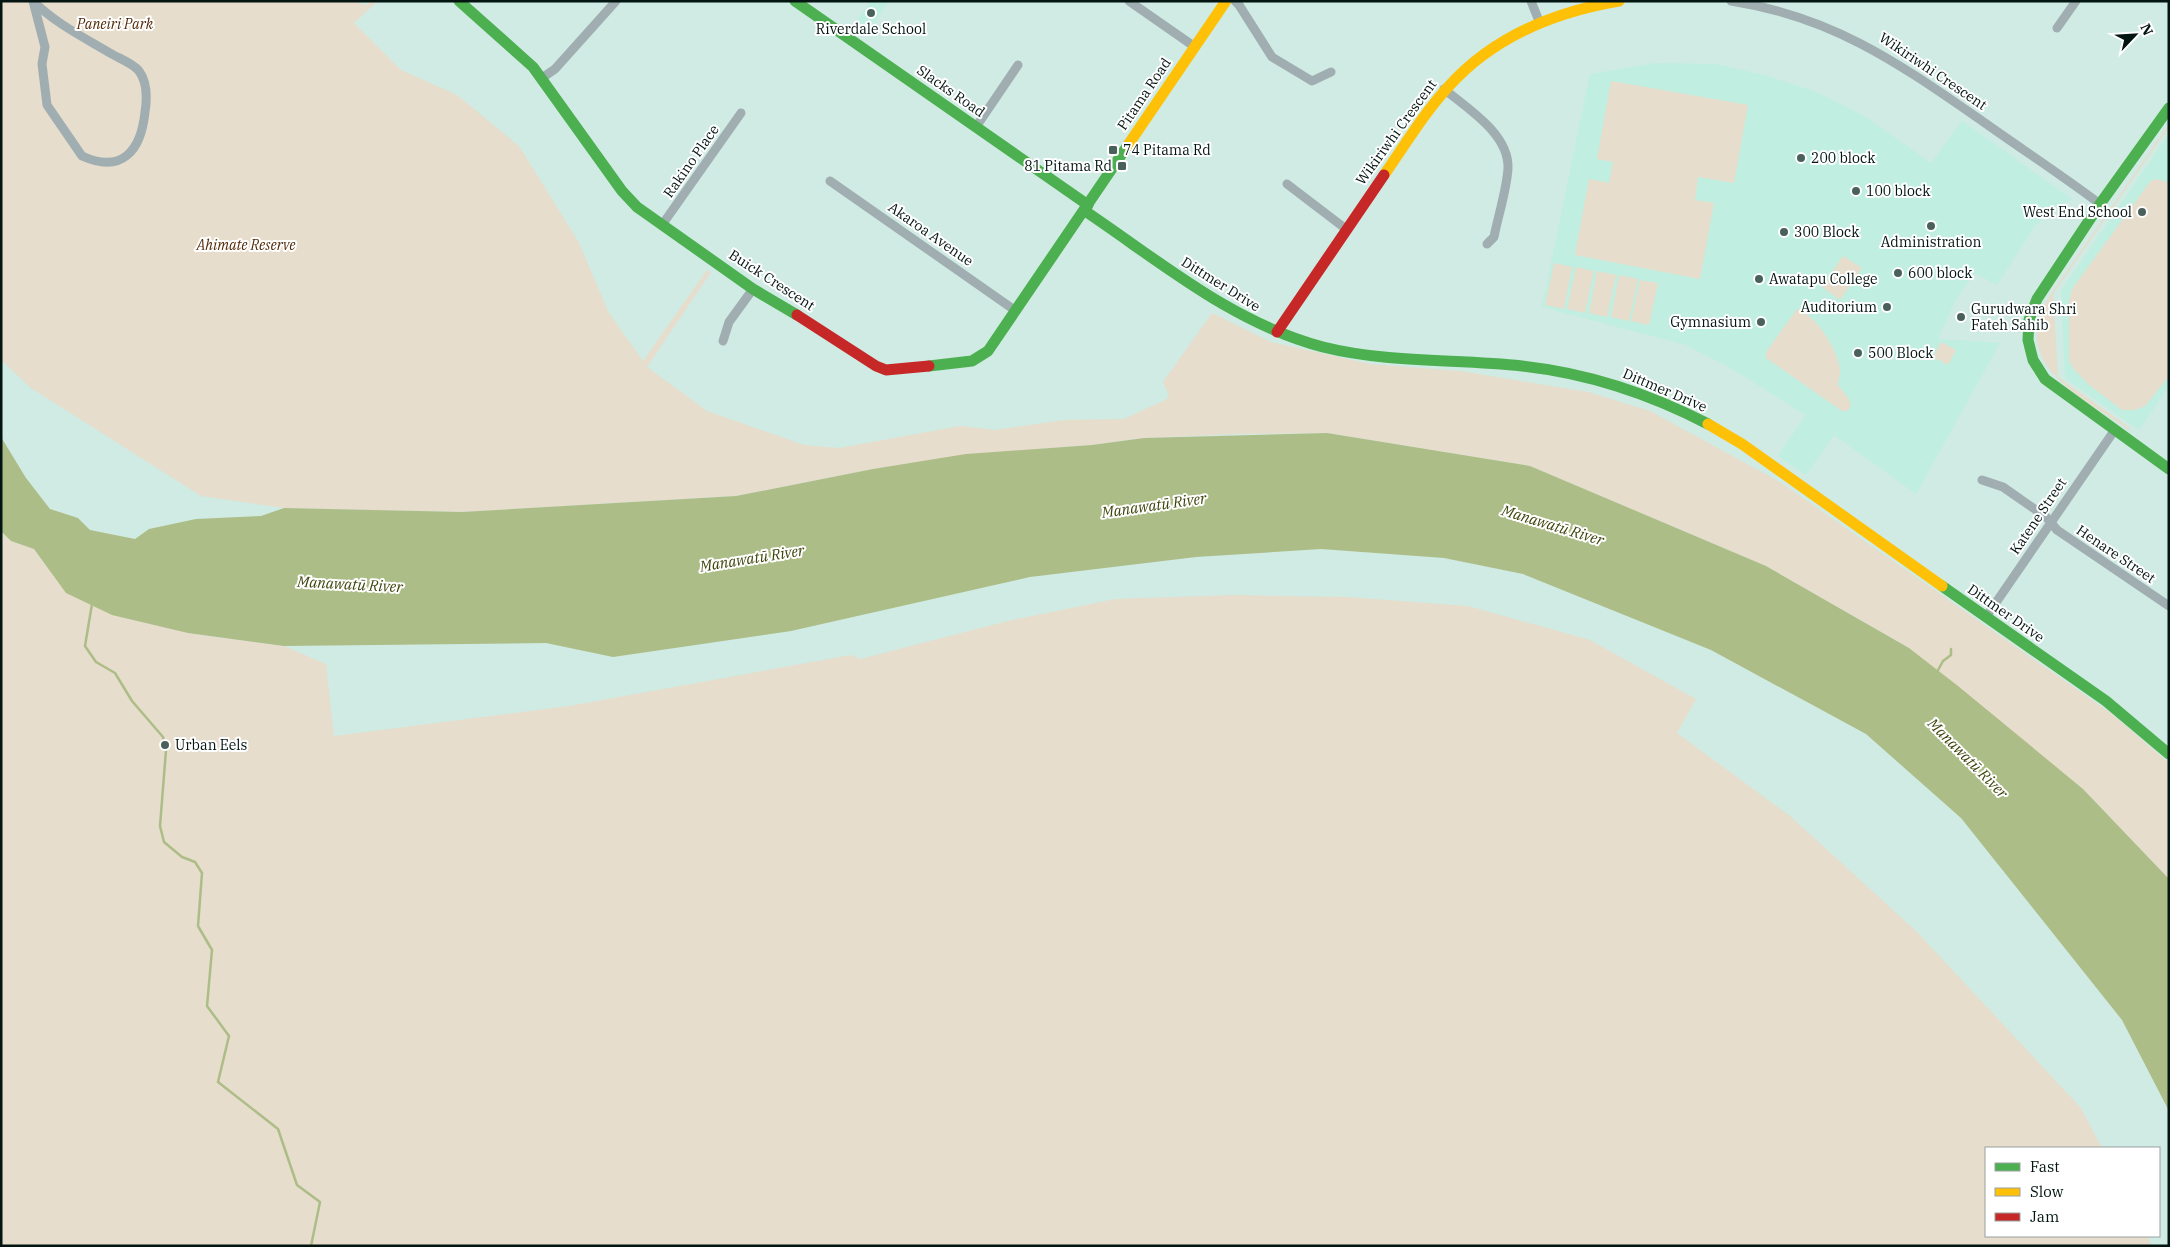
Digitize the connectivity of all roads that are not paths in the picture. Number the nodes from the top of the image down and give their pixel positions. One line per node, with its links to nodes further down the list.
1 (33, 1): 1 (street)
2 (458, 1): 17 (street, Buick Crescent)
3 (616, 1): 17 (street)
4 (795, 1): 21 (street, Slacks Road)
5 (1128, 1): 14 (street)
6 (1226, 1): 14 (street, Pitama Road)
7 (1235, 1): 16 (street)
8 (1531, 1): 12 (street)
9 (1619, 1): 12 (street, Wikiriwhi Crescent)
10 (1731, 1): 24 (street, Wikiriwhi Crescent)
11 (2076, 1): 13 (street)
12 (1539, 22): 18 (street, Wikiriwhi Crescent)
13 (2057, 28)
14 (1195, 47): 25 (street, Pitama Road)
15 (1018, 65): 21 (street)
16 (1331, 72)
17 (542, 78): 26 (street, Buick Crescent)
18 (1444, 89): 27 (street, Wikiriwhi Crescent); 28 (street)
19 (2169, 108): 24 (street)
20 (742, 113): 26 (street, Rakino Place)
21 (976, 127): 25 (street, Slacks Road)
22 (830, 180): 30 (street, Akaroa Avenue)
23 (1287, 184): 27 (street)
24 (2100, 204): 33 (street)
25 (1087, 208): 30 (street, Buick Crescent); 31 (street, Dittmer Drive)
26 (662, 225): 29 (street, Buick Crescent)
27 (1346, 229): 31 (street, Wikiriwhi Crescent)
28 (1487, 244)
29 (753, 289): 30 (street, Buick Crescent); 32 (street)
30 (1016, 311)
31 (1277, 332): 38 (street, Dittmer Drive)
32 (723, 342)
33 (2114, 431): 34 (street); 36 (street, Katene Street)
34 (2169, 469)
35 (1982, 480): 36 (street, Henare Street)
36 (2050, 522): 37 (street, Henare Street); 38 (street, Katene Street)
37 (2169, 606)
38 (1986, 617): 39 (street, Dittmer Drive)
39 (2169, 754)

